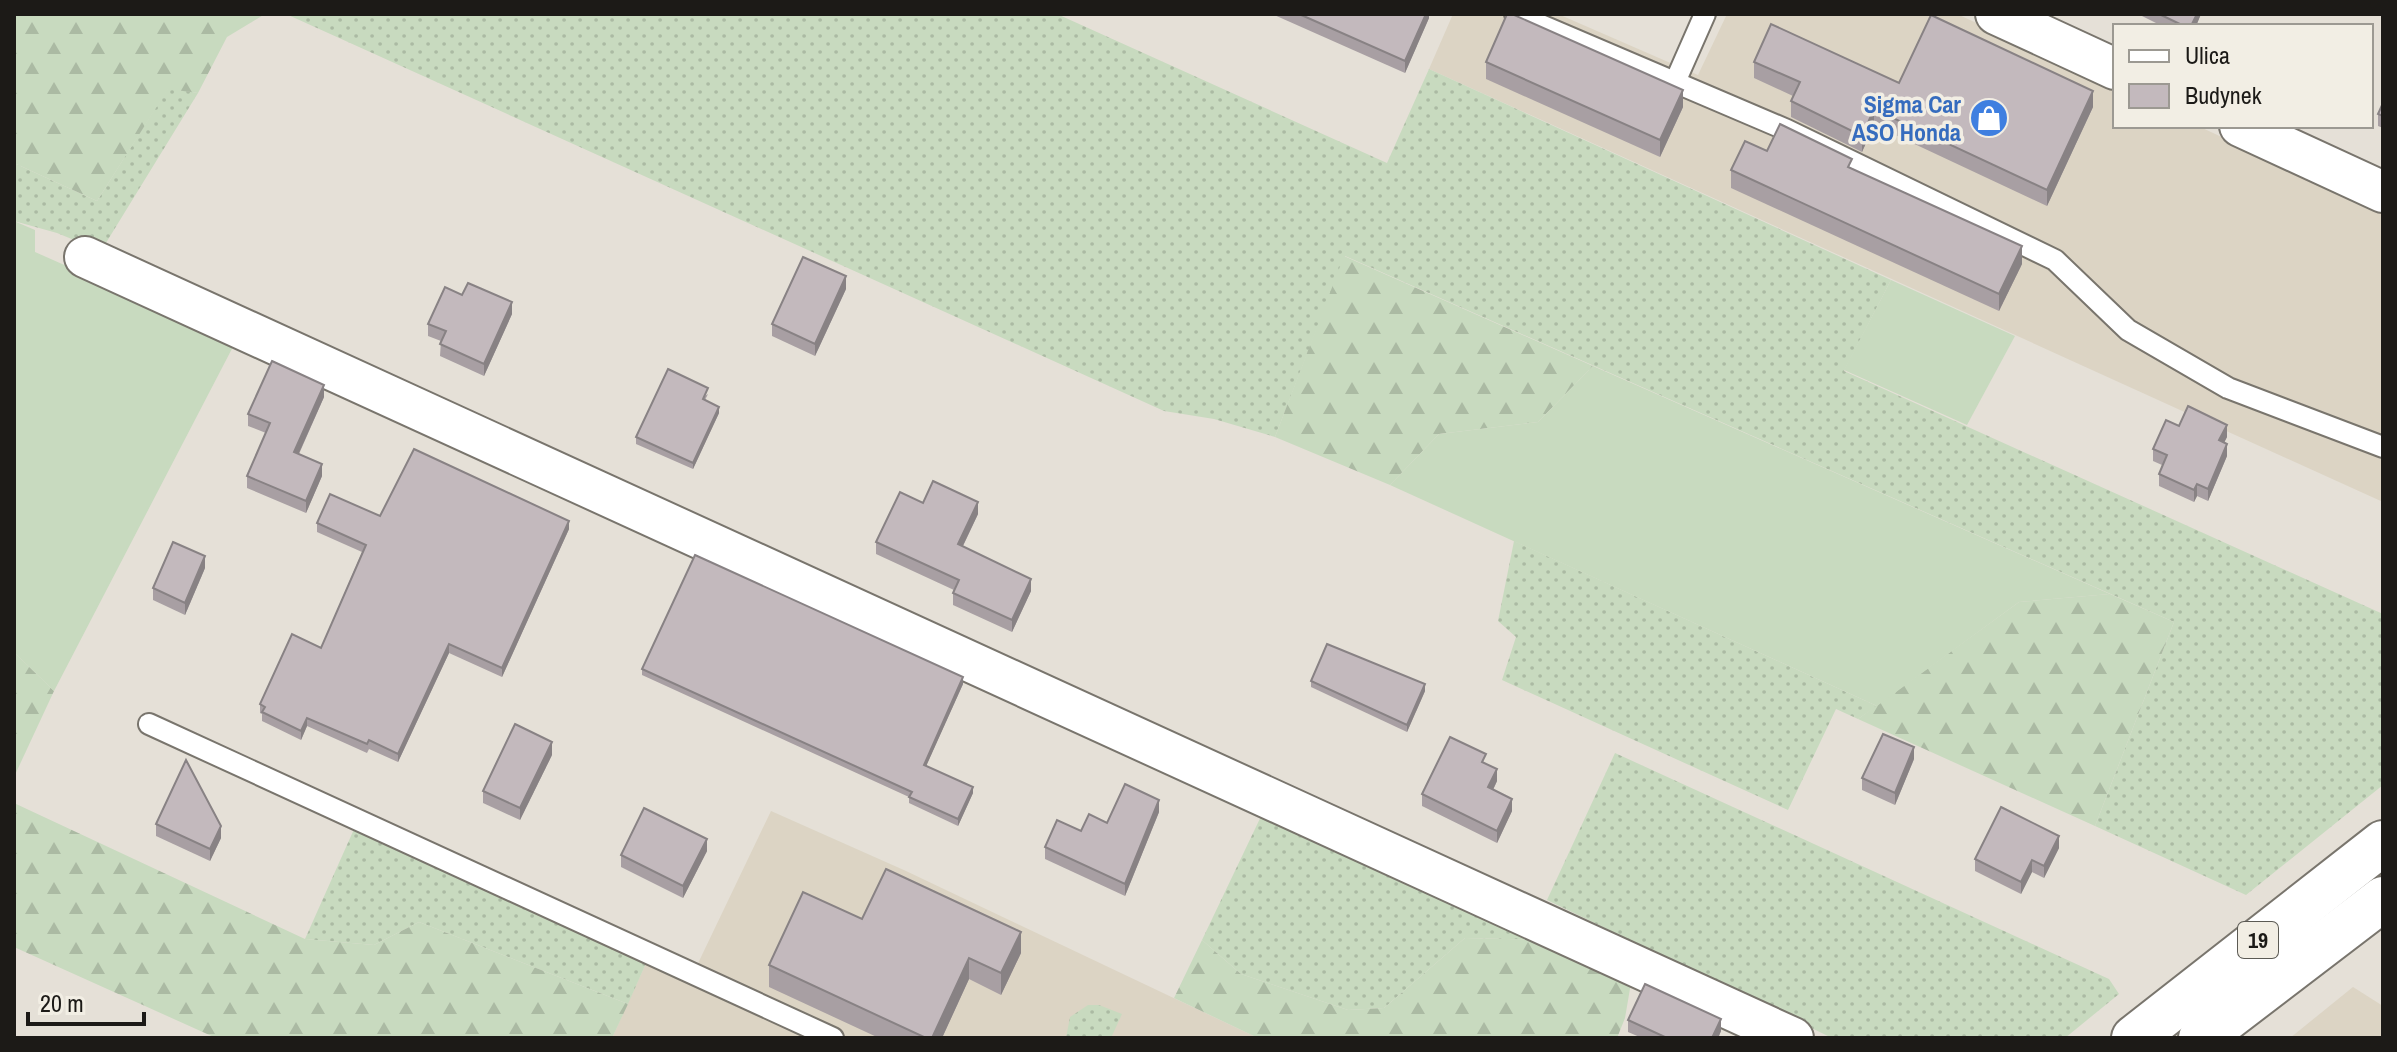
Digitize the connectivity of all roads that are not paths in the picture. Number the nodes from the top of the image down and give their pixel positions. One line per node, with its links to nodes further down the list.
1 (1515, 14): 5 (lane)
2 (1705, 14): 5 (lane)
3 (1996, 14): 4 (street)
4 (2113, 68)
5 (1675, 82): 9 (lane)
6 (2244, 128): 7 (street)
7 (2383, 192)
8 (85, 257): 14 (street)
9 (2383, 447)
10 (149, 724): 13 (lane)
11 (2383, 843): 15 (main road, 19)
12 (2383, 899): 16 (main road, 19)
13 (833, 1038)
14 (1793, 1038)
15 (2134, 1038)
16 (2201, 1038)

